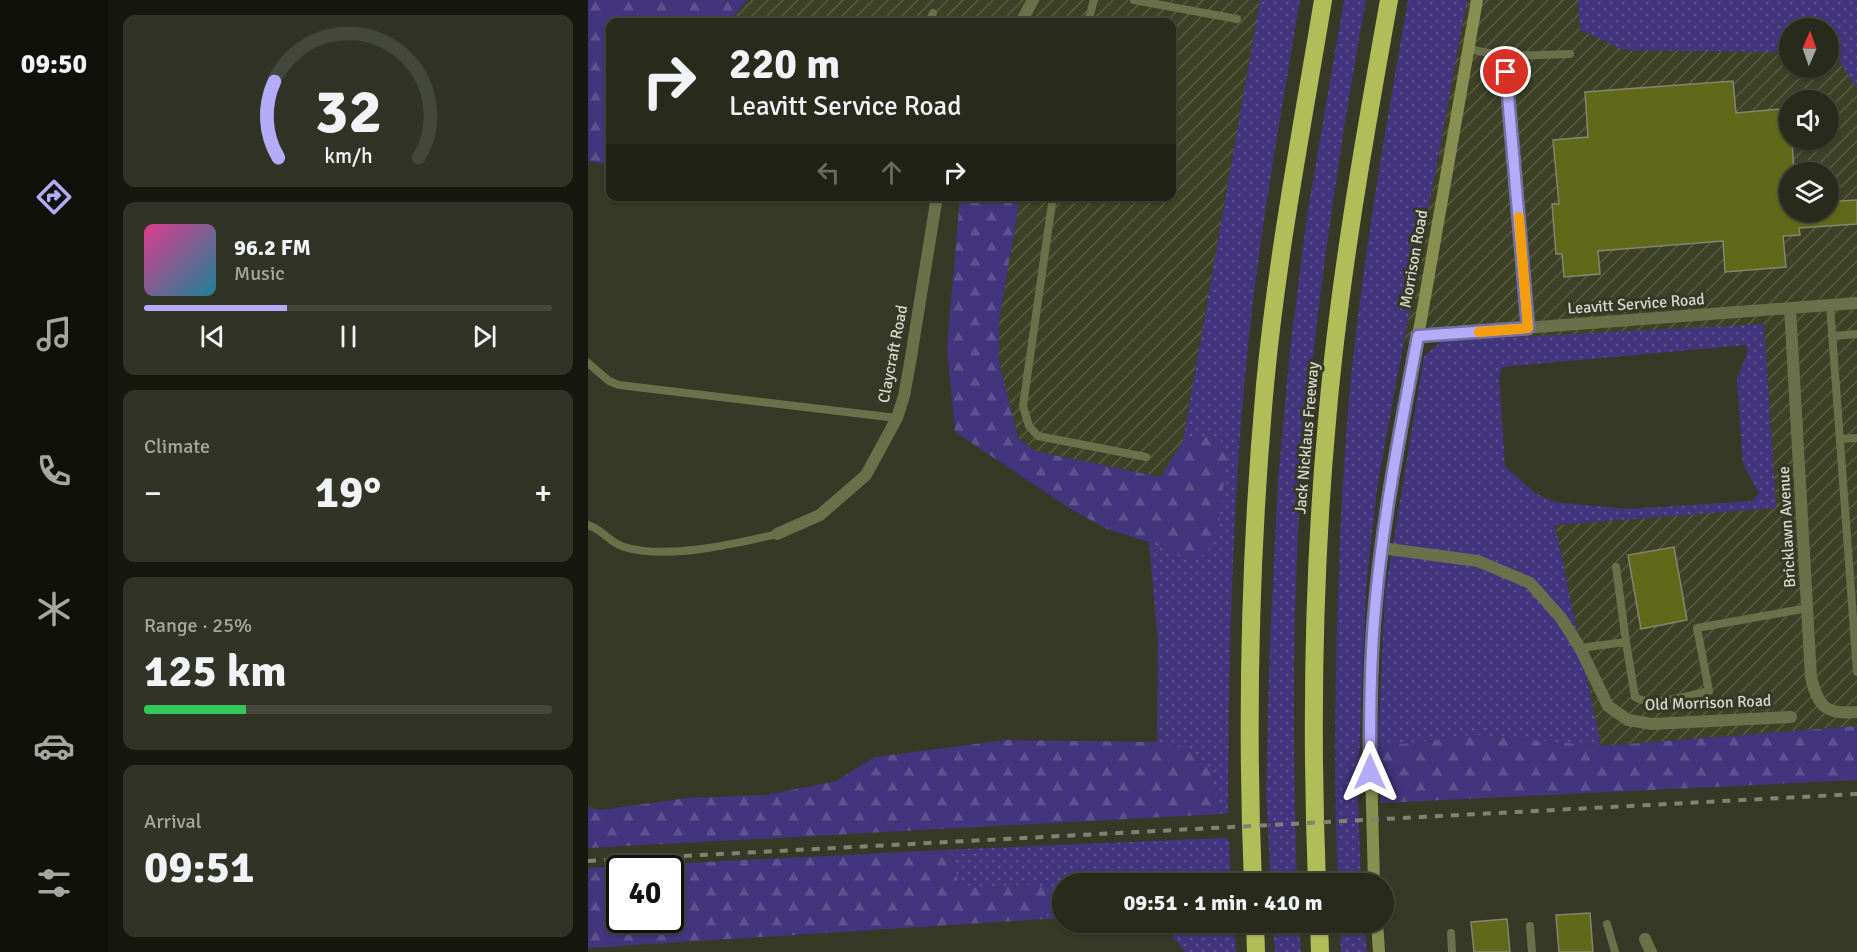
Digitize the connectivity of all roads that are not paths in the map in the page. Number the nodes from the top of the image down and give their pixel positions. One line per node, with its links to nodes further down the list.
1 (1033, 0): 9 (street)
2 (1094, 0): 10 (lane)
3 (1134, 0): 11 (lane)
4 (1323, 0): 39 (highway)
5 (1389, 0): 40 (highway, Jack Nicklaus Freeway)
6 (1477, 0): 12 (street, Morrison Road)
7 (933, 13): 8 (lane)
8 (931, 18)
9 (1023, 18)
10 (1089, 18)
11 (1237, 19)
12 (1468, 49): 14 (lane); 22 (street, Morrison Road)
13 (1570, 54): 14 (lane)
14 (1504, 56): 20 (lane)
15 (936, 201): 25 (street, Claycraft Road)
16 (1052, 201): 28 (lane)
17 (1857, 303): 18 (street, Leavitt Service Road)
18 (1830, 305): 19 (street, Leavitt Service Road); 23 (lane)
19 (1790, 308): 20 (street, Leavitt Service Road); 33 (street, Bricklawn Avenue)
20 (1528, 328): 22 (street, Leavitt Service Road)
21 (1857, 334): 23 (lane)
22 (1418, 336): 31 (street, Morrison Road)
23 (1832, 336): 27 (lane)
24 (588, 363): 25 (lane)
25 (897, 418): 30 (street, Claycraft Road)
26 (1857, 438): 27 (lane)
27 (1840, 439): 36 (lane)
28 (1146, 457)
29 (588, 525): 30 (lane)
30 (777, 534)
31 (1381, 549): 35 (street, Old Morrison Road); 41 (street, Morrison Road)
32 (1616, 567): 34 (lane)
33 (1808, 608): 34 (lane); 37 (street, Bricklawn Avenue)
34 (1626, 642): 35 (lane)
35 (1580, 648): 38 (street, Old Morrison Road)
36 (1857, 672)
37 (1857, 712)
38 (1791, 717)
39 (1253, 873)
40 (1317, 873)
41 (1374, 873)
42 (1607, 924): 54 (lane)
43 (1530, 926): 53 (lane)
44 (1255, 933): 49 (highway)
45 (1319, 933): 50 (highway)
46 (1378, 933): 51 (street)
47 (1451, 933): 52 (lane)
48 (1645, 939): 55 (street)
49 (1256, 952)
50 (1320, 952)
51 (1379, 952)
52 (1452, 952)
53 (1532, 952)
54 (1615, 952)
55 (1651, 952)

